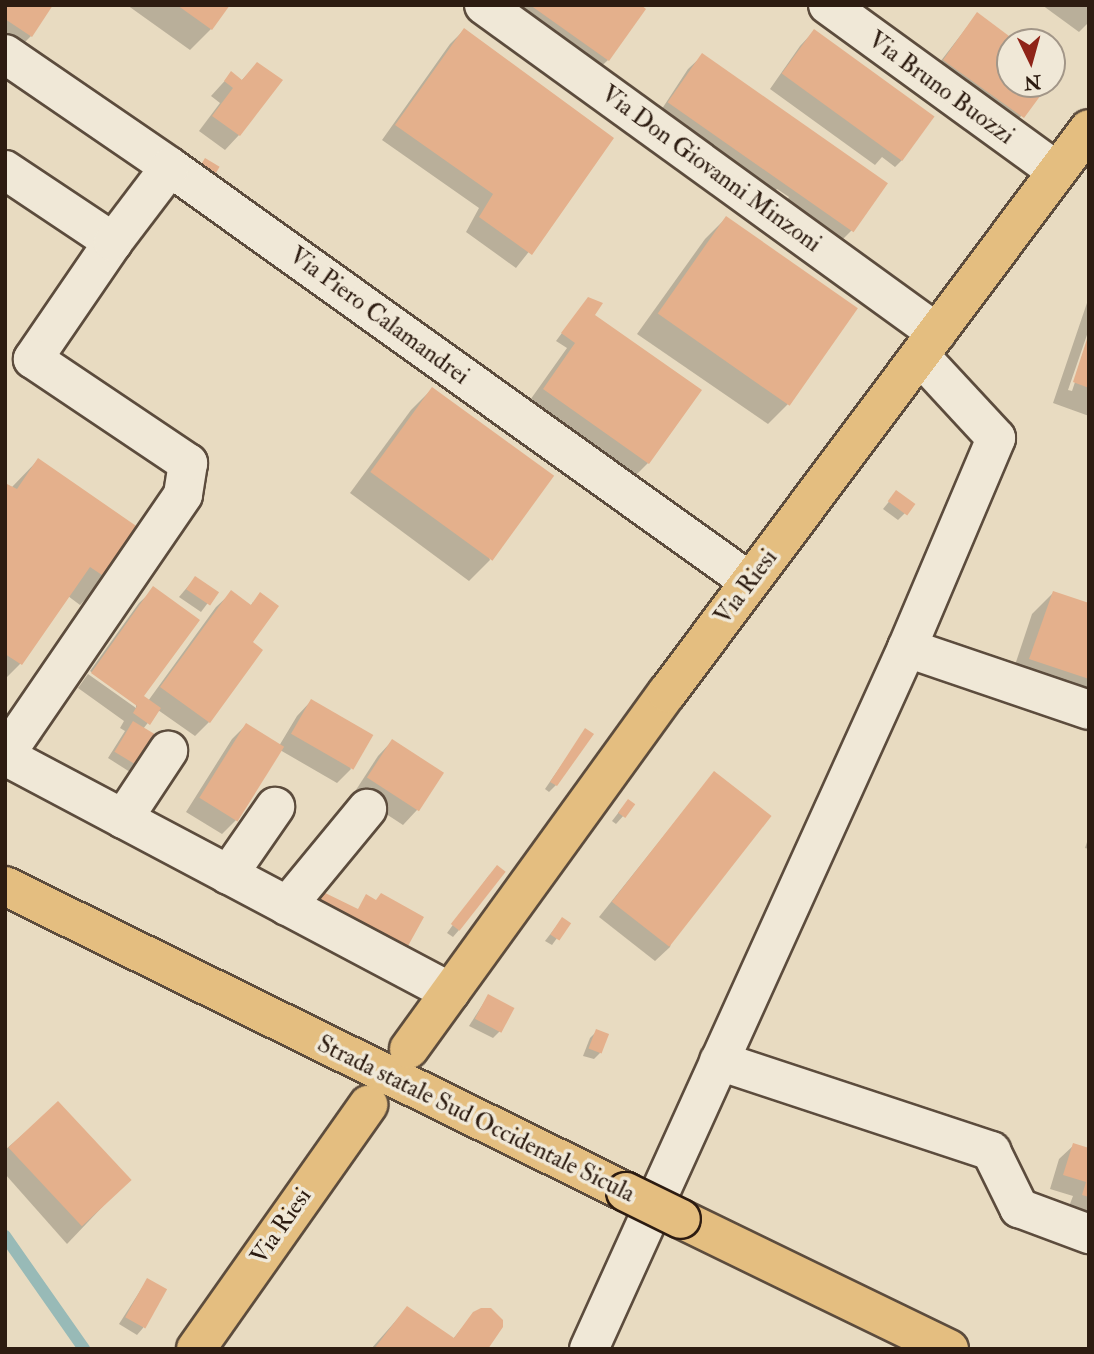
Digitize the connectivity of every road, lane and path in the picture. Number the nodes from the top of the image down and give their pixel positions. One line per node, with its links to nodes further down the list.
1 (484, 5): 9 (street, Via Don Giovanni Minzoni)
2 (828, 5): 7 (street, Via Bruno Buozzi)
3 (5, 54): 5 (street, Via Piero Calamandrei)
4 (1089, 129): 7 (main road, Via Riesi)
5 (170, 167): 8 (street); 10 (street, Via Piero Calamandrei)
6 (5, 170): 8 (street)
7 (1055, 170): 9 (main road, Via Riesi)
8 (113, 242): 13 (street)
9 (929, 345): 10 (main road, Via Riesi); 11 (street, Via Don Giovanni Minzoni)
10 (750, 582): 21 (main road, Via Riesi)
11 (907, 648): 12 (street); 23 (street)
12 (1089, 710)
13 (7, 748): 17 (street)
14 (168, 751): 17 (street)
15 (275, 807): 18 (street)
16 (367, 809): 20 (street)
17 (123, 819): 18 (street)
18 (228, 875): 20 (street)
19 (5, 886): 28 (main road, Strada statale Sud Occidentale Sicula, bridge)
20 (287, 906): 21 (street)
21 (450, 992): 22 (main road, Via Riesi)
22 (409, 1048)
23 (719, 1060): 25 (street); 27 (street)
24 (368, 1105): 26 (main road, Via Riesi)
25 (1089, 1234)
26 (196, 1349)
27 (589, 1349)
28 (949, 1349)

